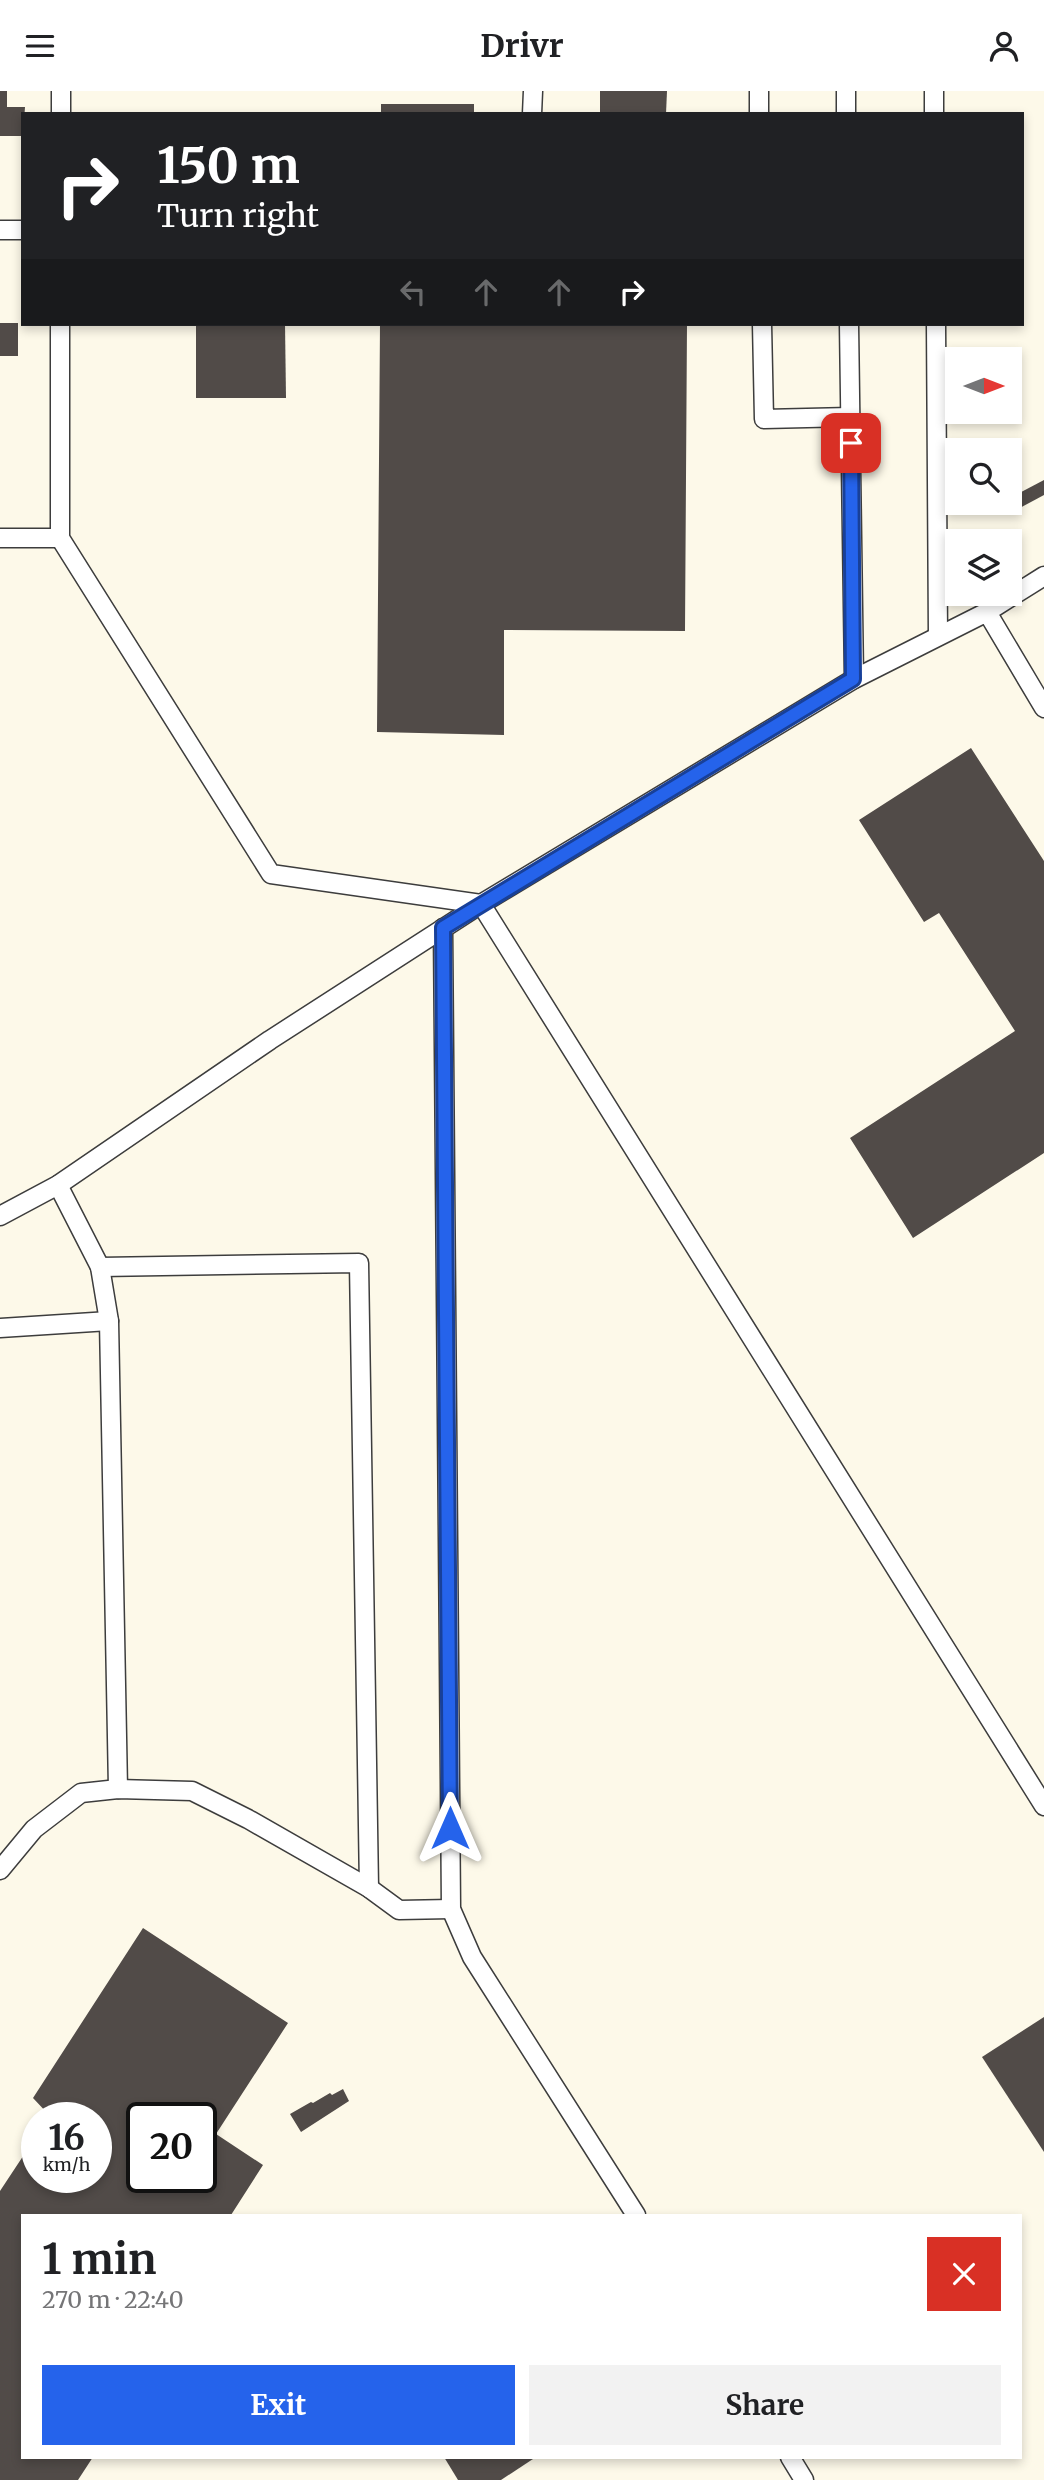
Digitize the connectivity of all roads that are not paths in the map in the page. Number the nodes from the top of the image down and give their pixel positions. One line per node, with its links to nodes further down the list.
1 (61, 91): 6 (lane)
2 (533, 91): 7 (lane)
3 (759, 91): 8 (lane)
4 (846, 91): 9 (lane)
5 (934, 91): 10 (lane)
6 (61, 112)
7 (532, 112)
8 (759, 112)
9 (846, 112)
10 (934, 112)
11 (0, 230): 12 (lane)
12 (21, 230)
13 (60, 326): 19 (lane)
14 (762, 326): 17 (lane)
15 (849, 326): 17 (lane)
16 (936, 326): 22 (lane)
17 (850, 417): 23 (lane)
18 (0, 538): 19 (lane)
19 (60, 538): 25 (lane)
20 (1044, 576): 21 (lane)
21 (986, 612): 22 (lane); 24 (lane)
22 (938, 636): 23 (lane)
23 (853, 679): 25 (lane)
24 (1044, 708)
25 (481, 904): 26 (lane); 33 (lane)
26 (443, 928): 27 (lane); 36 (lane)
27 (58, 1185): 28 (lane); 29 (lane)
28 (0, 1216)
29 (100, 1267): 30 (lane); 35 (lane)
30 (110, 1321): 31 (lane); 32 (lane)
31 (0, 1328)
32 (118, 1789): 34 (lane); 35 (lane)
33 (1044, 1806)
34 (0, 1870)
35 (369, 1888): 36 (lane)
36 (451, 1909): 37 (lane)
37 (635, 2214)
38 (791, 2459): 39 (lane)
39 (804, 2480)

